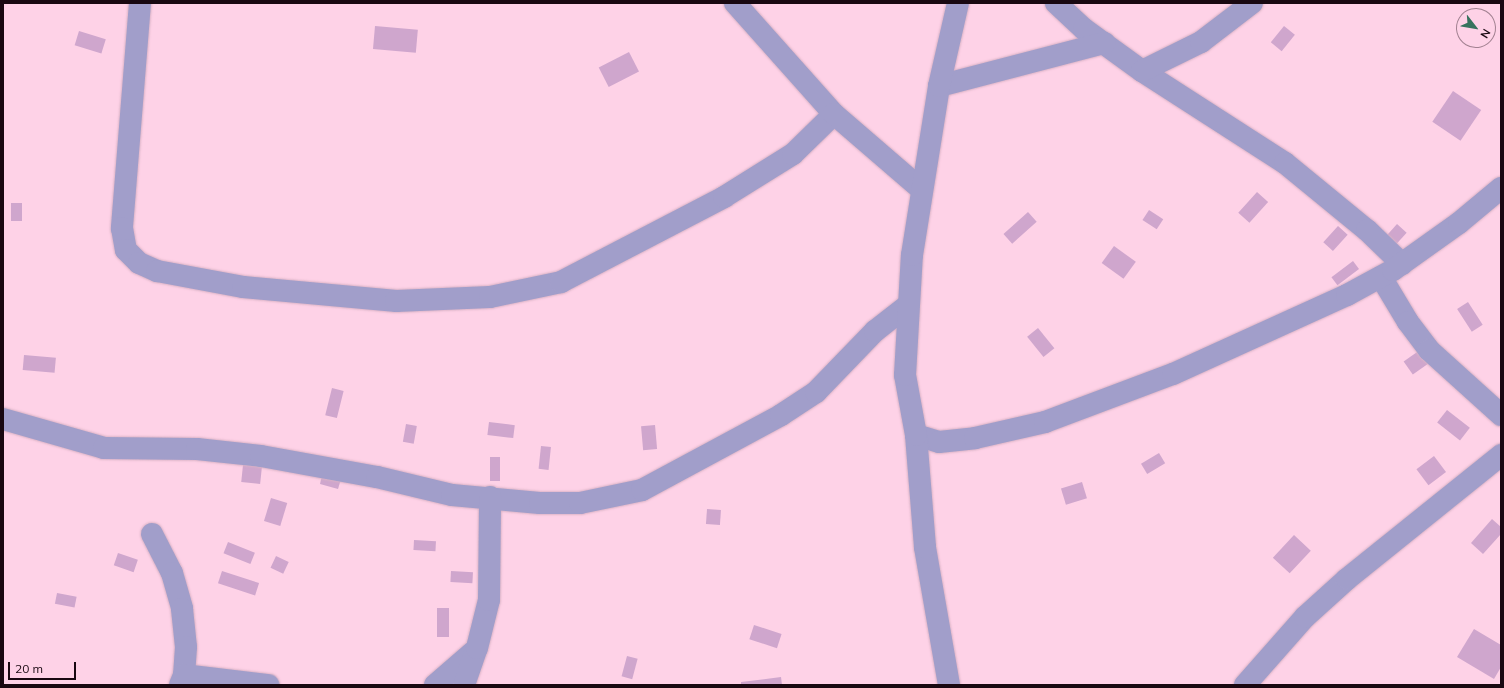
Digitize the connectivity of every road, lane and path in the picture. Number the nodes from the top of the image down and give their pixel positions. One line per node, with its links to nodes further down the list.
1 (140, 3): 9 (street)
2 (735, 3): 9 (street)
3 (958, 3): 8 (street)
4 (1056, 3): 6 (street)
5 (1252, 3): 7 (street)
6 (1104, 43): 7 (street); 8 (street)
7 (1142, 70): 12 (street)
8 (939, 86): 11 (street)
9 (834, 114): 11 (street)
10 (1501, 188): 12 (street)
11 (922, 190): 14 (street)
12 (1402, 264): 13 (street)
13 (1381, 277): 15 (street); 17 (street)
14 (908, 305): 17 (street); 19 (street)
15 (1501, 415)
16 (3, 419): 19 (street)
17 (916, 436): 26 (street)
18 (1501, 455): 27 (street)
19 (490, 497): 21 (street)
20 (152, 534): 22 (street)
21 (477, 648): 24 (street); 25 (street)
22 (182, 680): 23 (street)
23 (268, 685)
24 (435, 685)
25 (464, 685)
26 (949, 685)
27 (1245, 685)

